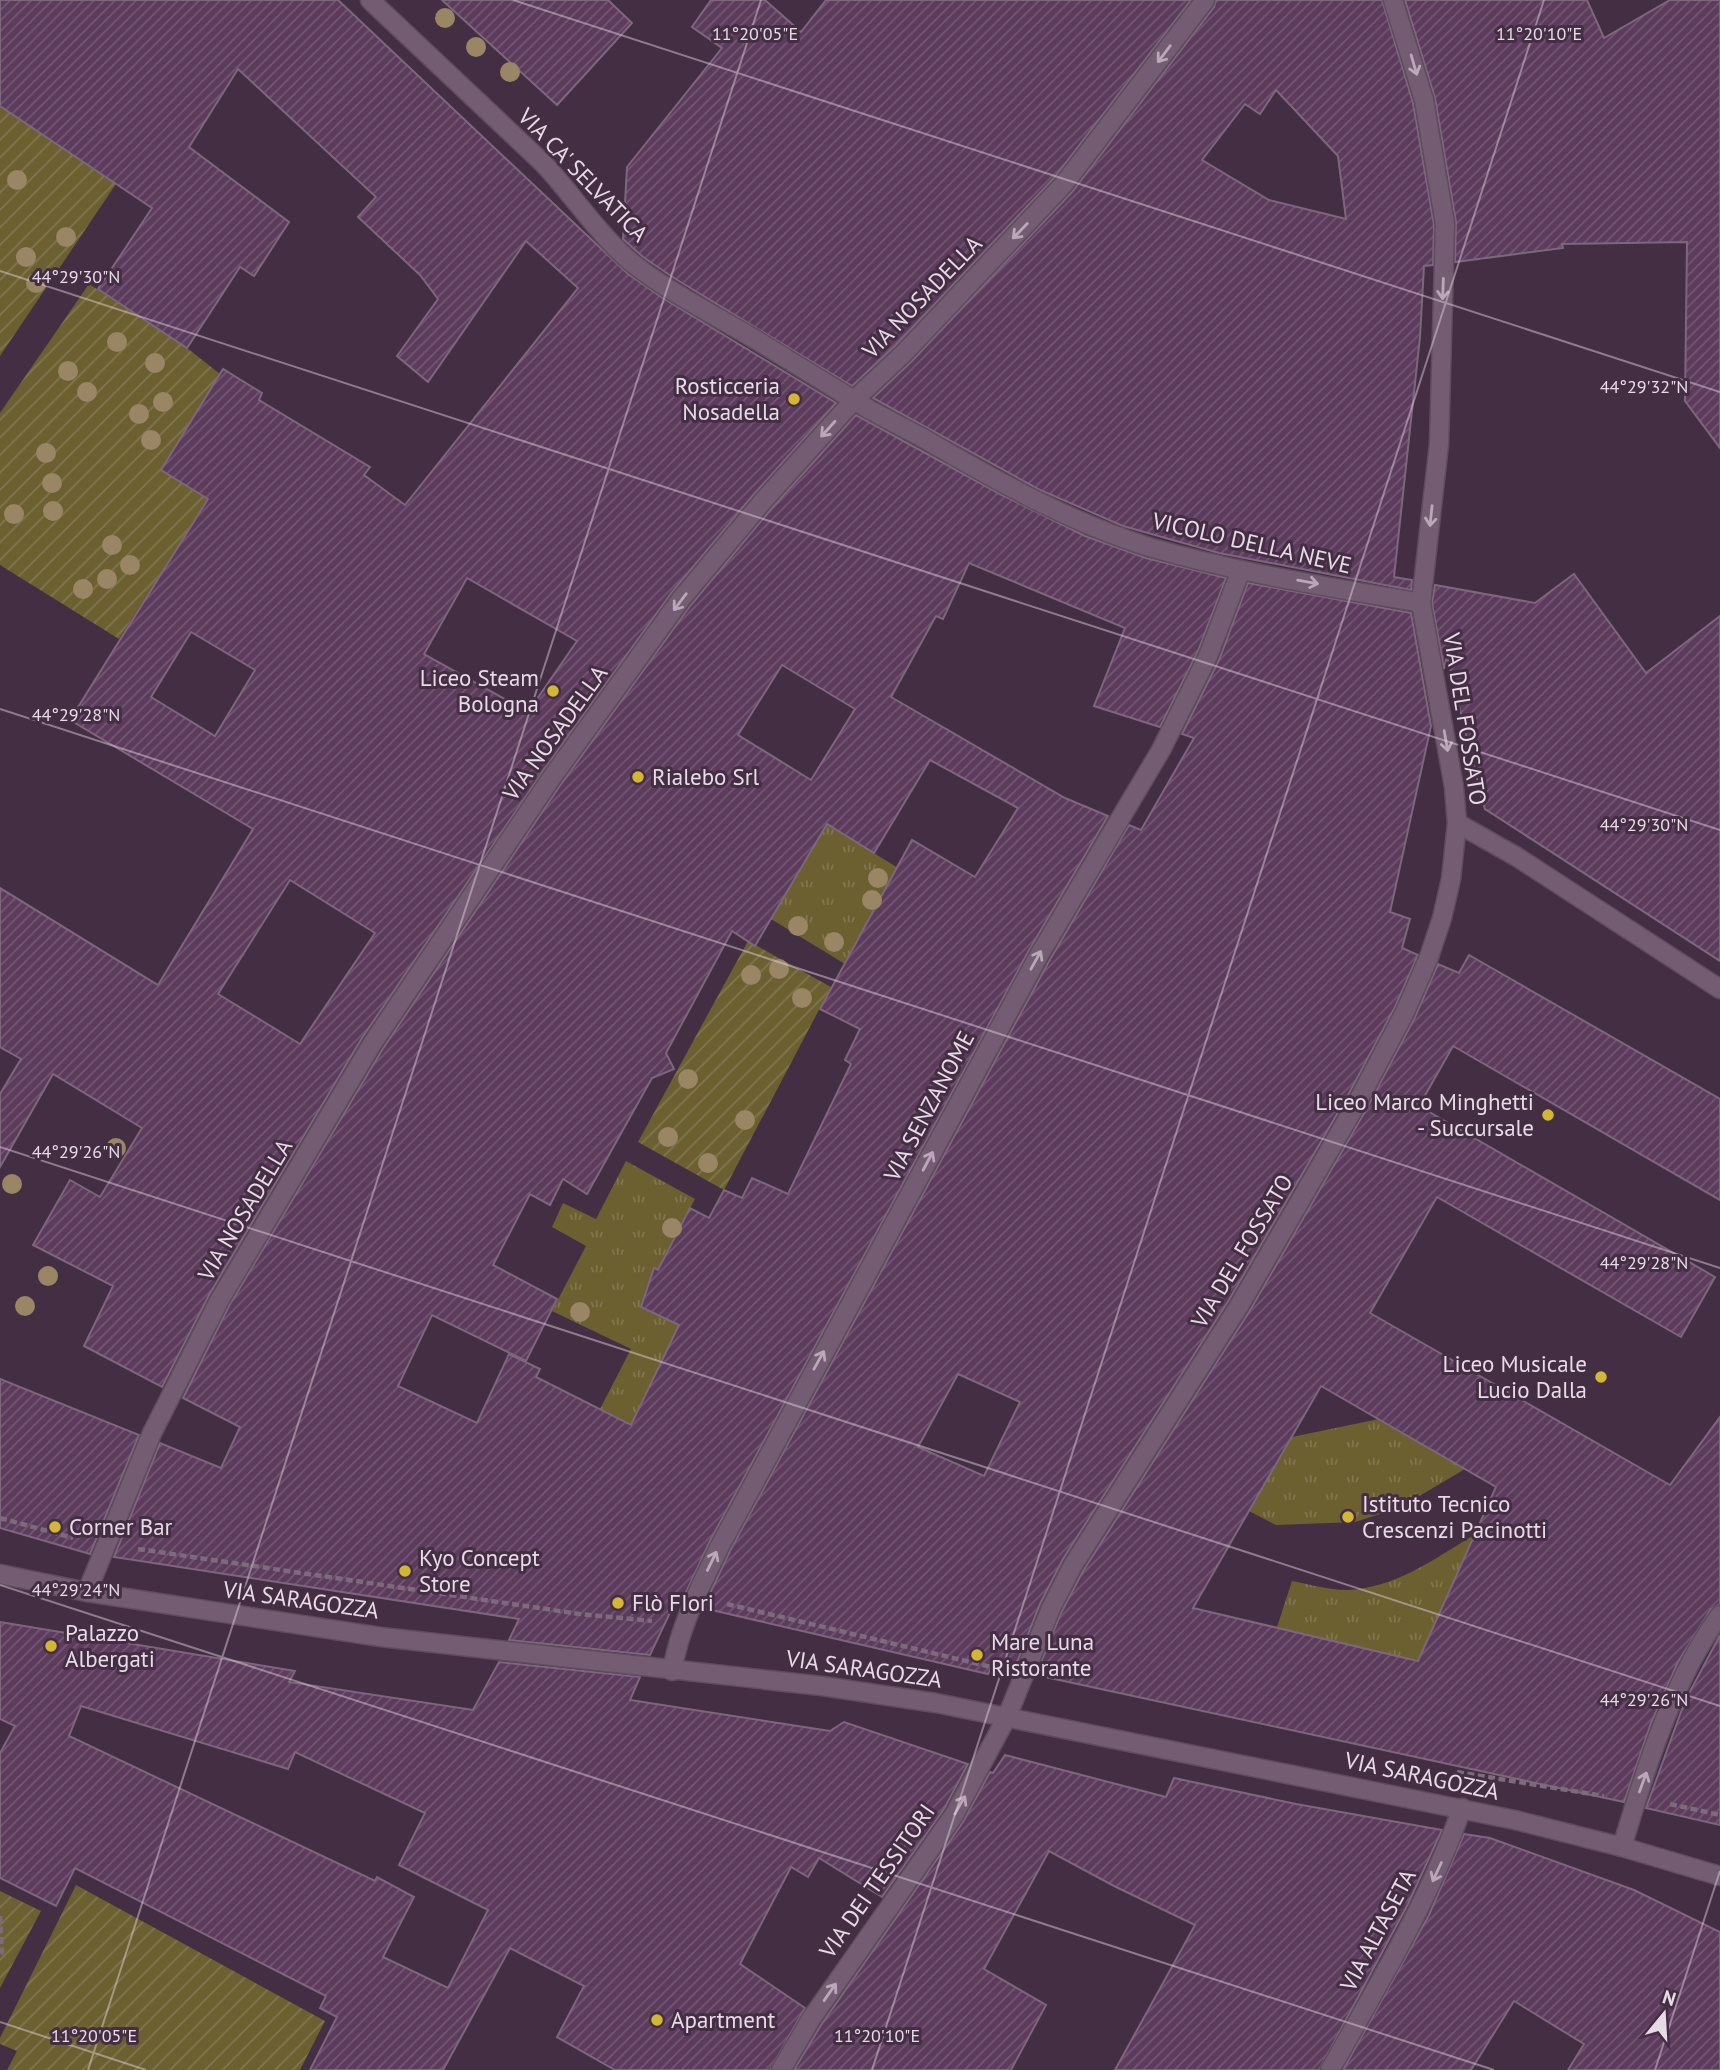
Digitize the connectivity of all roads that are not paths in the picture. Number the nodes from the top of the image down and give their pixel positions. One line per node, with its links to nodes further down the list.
1 (370, 0): 4 (street, VIA CA' SELVATICA)
2 (1205, 0): 4 (street, VIA NOSADELLA, one-way to 4)
3 (1393, 0): 6 (street, VIA DEL FOSSATO, one-way to 6)
4 (854, 400): 5 (street, VICOLO DELLA NEVE); 10 (street, VIA NOSADELLA, one-way to 10)
5 (1241, 570): 6 (street, VICOLO DELLA NEVE, one-way to 6); 12 (street, VIA SENZANOME, one-way to 5)
6 (1421, 603): 7 (street, VIA DEL FOSSATO, one-way to 7)
7 (1457, 823): 8 (street); 13 (street, VIA DEL FOSSATO)
8 (1720, 989)
9 (0, 1574): 10 (street, VIA SARAGOZZA)
10 (87, 1592): 12 (street, VIA SARAGOZZA)
11 (1720, 1615): 15 (street, one-way to 11)
12 (672, 1671): 13 (street, VIA SARAGOZZA)
13 (1007, 1717): 14 (street, VIA SARAGOZZA); 17 (street, VIA DEI TESSITORI, one-way to 13)
14 (1462, 1808): 15 (street, VIA SARAGOZZA); 18 (street, VIA ALTASETA, one-way to 18)
15 (1622, 1847): 16 (street, VIA SARAGOZZA)
16 (1717, 1876)
17 (781, 2070)
18 (1330, 2070)

